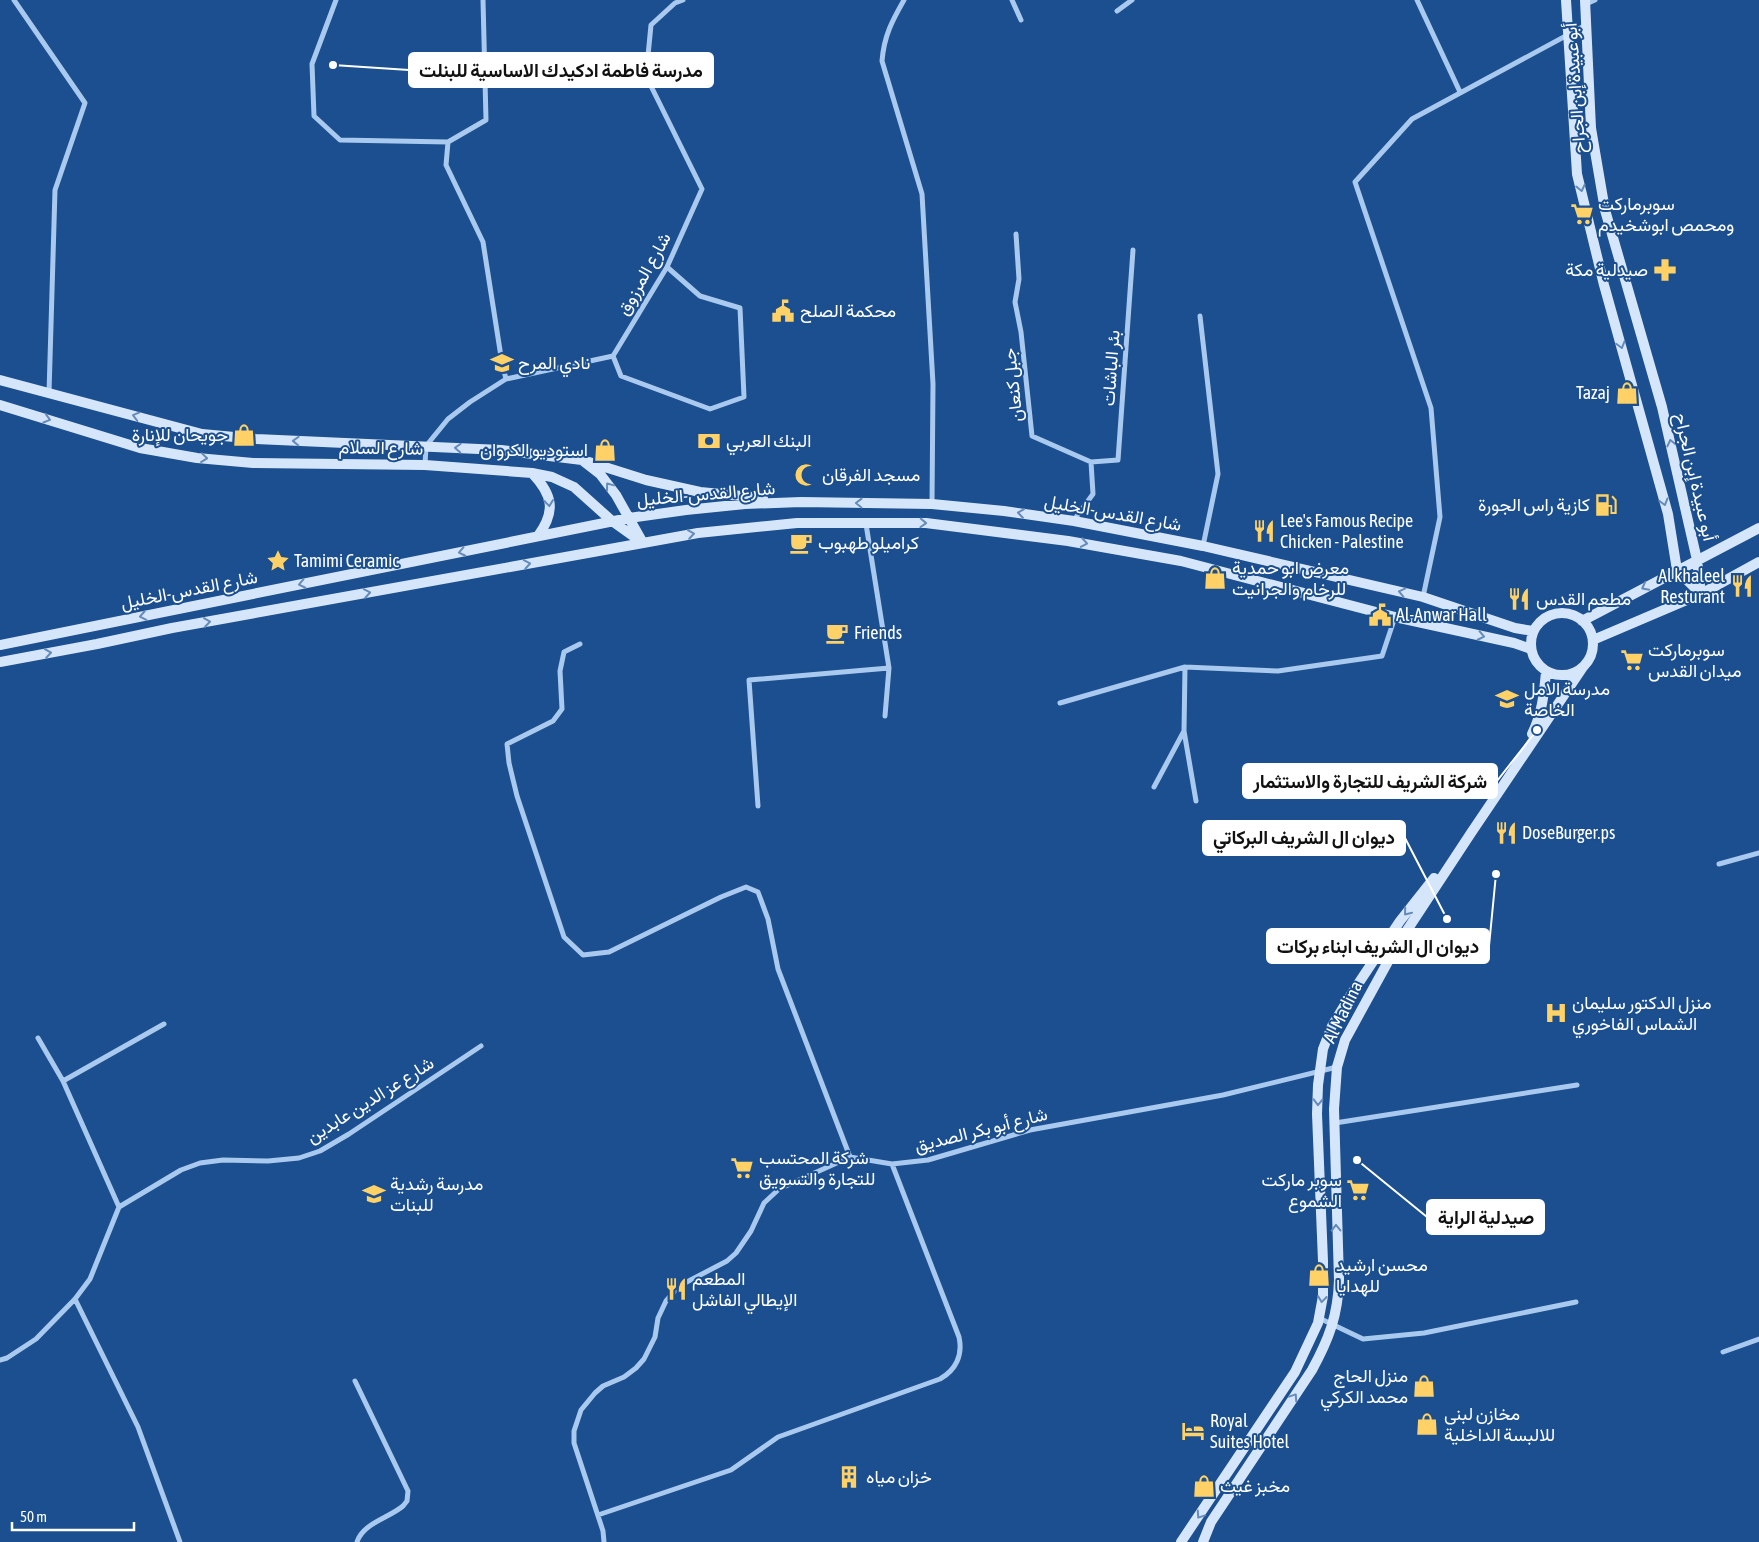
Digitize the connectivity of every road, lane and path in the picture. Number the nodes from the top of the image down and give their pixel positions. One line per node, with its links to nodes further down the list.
1 (14, 0): 24 (street)
2 (336, 0): 16 (street)
3 (483, 0): 16 (street)
4 (683, 0): 19 (street, شارع المرزوق)
5 (904, 0): 32 (street)
6 (1012, 0): 12 (street)
7 (1132, 0): 11 (street)
8 (1417, 0): 15 (street)
9 (1566, 0): 14 (main road, أبو عبيدة إبن الجراح)
10 (1588, 1): 13 (main road, أبو عبيدة إبن الجراح)
11 (1117, 11)
12 (1021, 20)
13 (1586, 24): 14 (street); 41 (main road, أبو عبيدة إبن الجراح, one-way to 13)
14 (1569, 34): 15 (street); 43 (main road, أبو عبيدة إبن الجراح, one-way to 43)
15 (1460, 92): 45 (street)
16 (448, 142): 22 (street)
17 (1016, 234): 28 (street, جبل كنعان)
18 (1132, 250): 28 (street, بئر الباشات)
19 (667, 267): 21 (street, شارع المرزوق); 21 (street)
20 (1200, 316): 40 (street)
21 (613, 356): 22 (street)
22 (506, 379): 26 (street)
23 (0, 380): 24 (main road, شارع السلام)
24 (49, 393): 26 (main road, شارع السلام, one-way to 24)
25 (0, 405): 29 (main road, شارع السلام, one-way to 29)
26 (426, 446): 27 (main road, شارع السلام, one-way to 26); 29 (street)
27 (582, 460): 31 (main road, شارع السلام); 33 (main road, one-way to 27)
28 (1091, 462): 35 (street)
29 (425, 465): 30 (main road, شارع السلام)
30 (532, 473): 34 (main road, شارع السلام); 38 (main road, one-way to 38)
31 (801, 502): 32 (main road, شارع القدس-الخليل, one-way to 31); 33 (main road, شارع القدس-الخليل)
32 (932, 504): 35 (main road, شارع القدس-الخليل, one-way to 32)
33 (629, 518): 34 (main road, شارع القدس-الخليل); 39 (main road)
34 (612, 521): 38 (main road, شارع القدس-الخليل); 39 (main road, شارع السلام)
35 (1074, 521): 40 (main road, شارع القدس-الخليل)
36 (866, 524): 39 (main road, شارع القدس-الخليل, one-way to 36); 46 (main road, شارع القدس-الخليل, one-way to 46); 56 (street)
37 (1759, 528): 41 (main road)
38 (538, 536): 50 (main road, شارع القدس-الخليل, one-way to 50)
39 (643, 542): 53 (main road, شارع القدس-الخليل, one-way to 39)
40 (1203, 546): 45 (main road, شارع القدس-الخليل, one-way to 40)
41 (1697, 560): 43 (main road); 44 (main road, أبو عبيدة إبن الجراح)
42 (1759, 562): 44 (main road)
43 (1677, 570): 44 (main road); 47 (main road, one-way to 47)
44 (1701, 594): 49 (main road)
45 (1422, 597): 48 (main road, شارع القدس-الخليل)
46 (1395, 617): 52 (main road, شارع القدس-الخليل, one-way to 52); 54 (street)
47 (1582, 621): 48 (main road); 49 (main road)
48 (1533, 632): 52 (main road)
49 (1593, 640): 55 (main road)
50 (0, 644)
51 (580, 644): 76 (street)
52 (1531, 650): 57 (main road)
53 (0, 662)
54 (1185, 667): 58 (street); 60 (street)
55 (1583, 667): 57 (main road); 61 (main road)
56 (889, 668): 59 (street); 64 (street)
57 (1546, 672): 61 (main road)
58 (1060, 703)
59 (885, 716)
60 (1184, 731): 62 (street); 63 (street)
61 (1517, 766): 65 (main road)
62 (1154, 787)
63 (1196, 801)
64 (758, 806)
65 (1471, 833): 71 (main road, Al Madina); 72 (main road, Al Madina, one-way to 72)
66 (1759, 853): 67 (street)
67 (1719, 864)
68 (164, 1024): 73 (street)
69 (38, 1038): 73 (street)
70 (481, 1046): 78 (street, شارع عز الدين عابدين)
71 (1337, 1067): 72 (street, شارع أبو بكر الصديق); 75 (main road, Al Madina)
72 (1320, 1070): 77 (street, شارع أبو بكر الصديق); 81 (main road, Al Madina, one-way to 81)
73 (63, 1081): 78 (street)
74 (1577, 1085): 75 (street)
75 (1334, 1123): 82 (main road, Al Madina, one-way to 75)
76 (850, 1157): 77 (street, شارع أبو بكر الصديق); 87 (street)
77 (892, 1164): 87 (street)
78 (119, 1207): 79 (street)
79 (75, 1299): 85 (street); 88 (street)
80 (1576, 1302): 82 (street)
81 (1319, 1318): 82 (street); 91 (main road, Al Madina, one-way to 91)
82 (1334, 1324): 92 (main road, Al Madina, one-way to 82)
83 (1759, 1339): 84 (street)
84 (1722, 1352)
85 (0, 1360)
86 (355, 1381): 89 (street)
87 (598, 1515): 90 (street)
88 (180, 1542)
89 (357, 1542)
90 (604, 1542)
91 (1181, 1542)
92 (1203, 1542)

